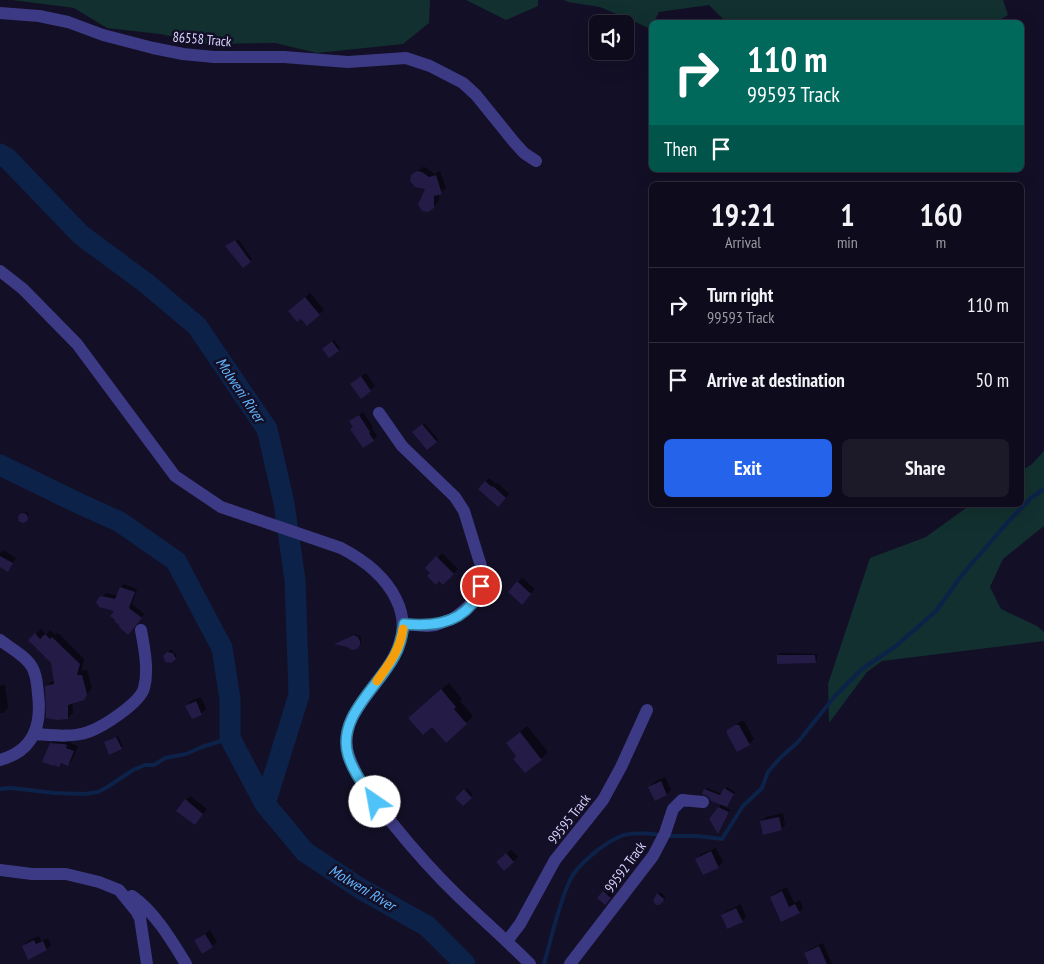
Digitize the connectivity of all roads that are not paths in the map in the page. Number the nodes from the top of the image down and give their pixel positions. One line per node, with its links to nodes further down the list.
1 (0, 13): 2 (street, 86558 Track)
2 (536, 161)
3 (0, 271): 5 (street)
4 (379, 413): 5 (street)
5 (404, 624): 14 (street)
6 (141, 630): 9 (street)
7 (0, 640): 9 (street)
8 (647, 710): 14 (street, 99595 Track)
9 (34, 734): 10 (street)
10 (0, 760)
11 (703, 802): 18 (street, 99592 Track)
12 (0, 870): 13 (street)
13 (119, 890): 15 (street); 16 (street)
14 (507, 941): 17 (street)
15 (147, 964)
16 (186, 964)
17 (530, 964)
18 (570, 964)

